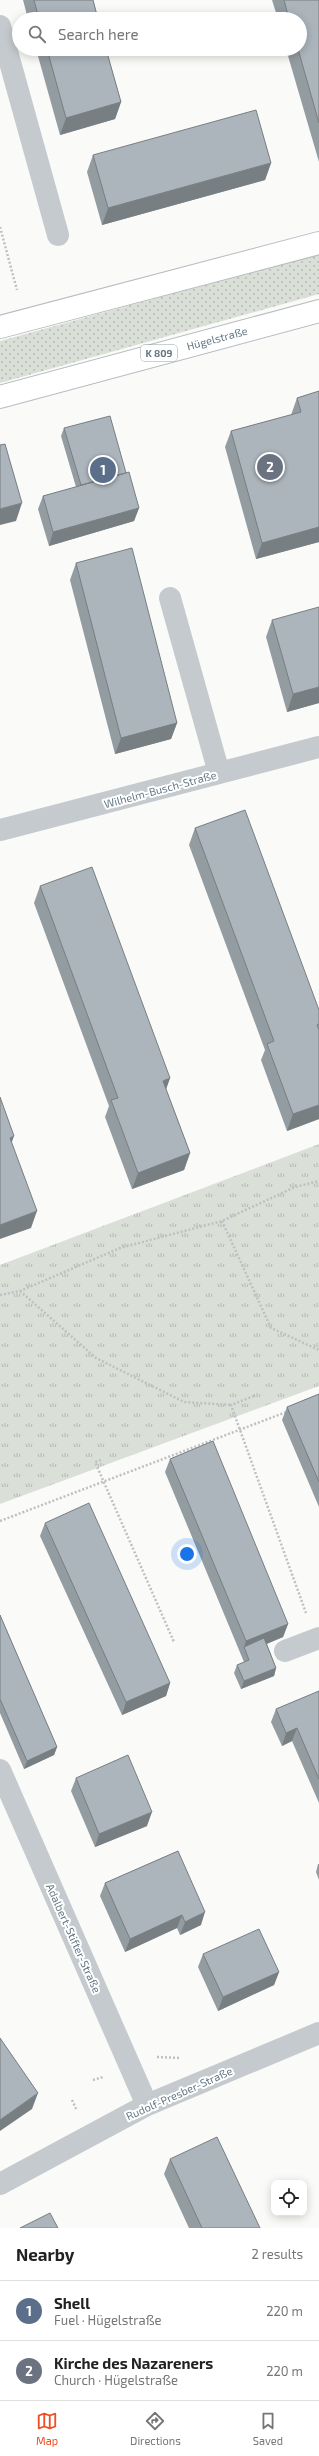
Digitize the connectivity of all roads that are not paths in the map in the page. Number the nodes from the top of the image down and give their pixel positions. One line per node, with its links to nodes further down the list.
1 (0, 26): 2 (street)
2 (58, 235)
3 (319, 244): 5 (main road)
4 (319, 311): 6 (main road, Hügelstraße / K 809)
5 (0, 327)
6 (0, 397)
7 (170, 598): 9 (street)
8 (319, 747): 9 (street, Wilhelm-Busch-Straße)
9 (219, 773): 10 (street, Wilhelm-Busch-Straße)
10 (0, 830)
11 (319, 1638): 12 (street)
12 (285, 1651)
13 (0, 1770): 15 (street, Adalbert-Stifter-Straße)
14 (319, 2033): 15 (street, Rudolf-Presber-Straße)
15 (147, 2105): 16 (street, Rudolf-Presber-Straße)
16 (0, 2184)

